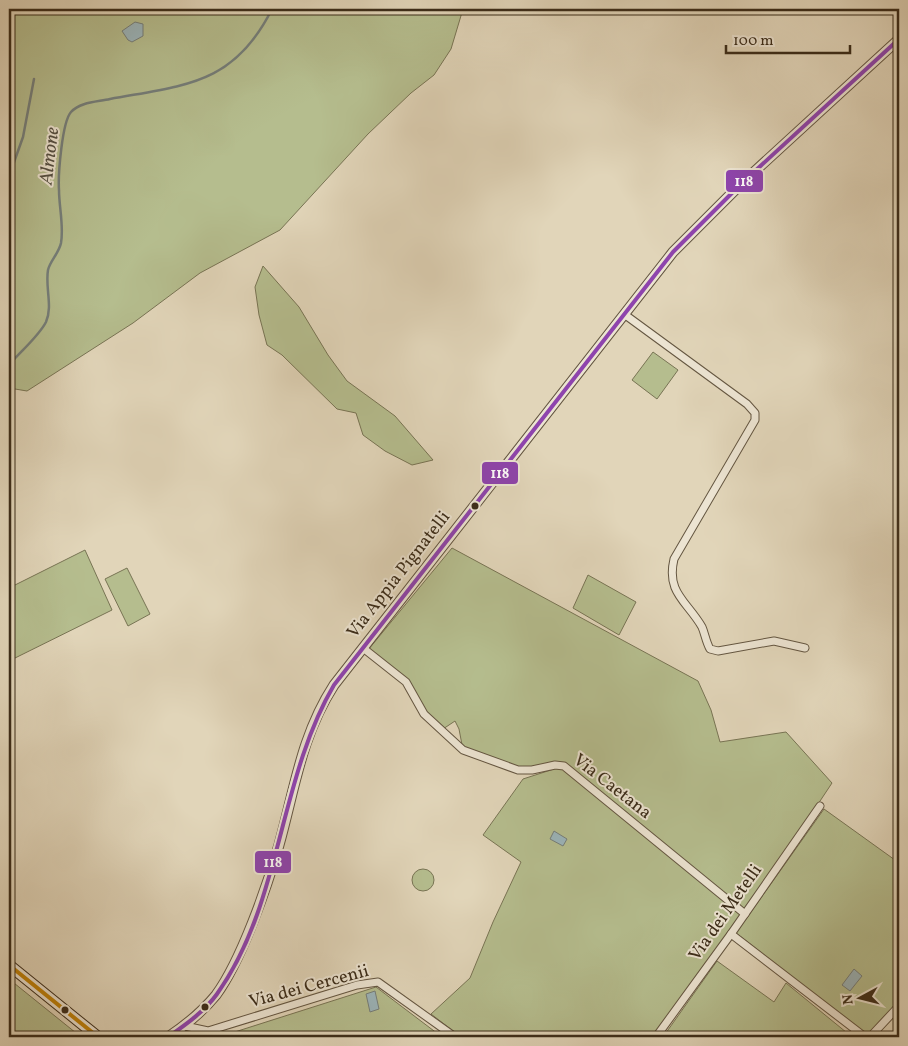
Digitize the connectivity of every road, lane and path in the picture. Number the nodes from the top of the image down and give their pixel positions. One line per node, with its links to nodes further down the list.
1 (899, 39): 2 (street, Via Appia Pignatelli)
2 (624, 314): 3 (street, Via Appia Pignatelli); 4 (street)
3 (363, 648): 6 (street, Via Caetana); 10 (street, Via Appia Pignatelli)
4 (805, 648)
5 (820, 806): 6 (street, Via dei Metelli)
6 (744, 914): 7 (street, Via dei Metelli)
7 (731, 934): 15 (street, Via dei Metelli); 16 (street)
8 (9, 965): 12 (main road)
9 (899, 1006): 11 (street)
10 (185, 1026): 13 (street, Via Appia Pignatelli); 14 (street, Via dei Cercenii)
11 (871, 1036): 17 (street)
12 (98, 1037)
13 (168, 1037)
14 (455, 1037)
15 (656, 1037)
16 (865, 1037)
17 (880, 1037)

